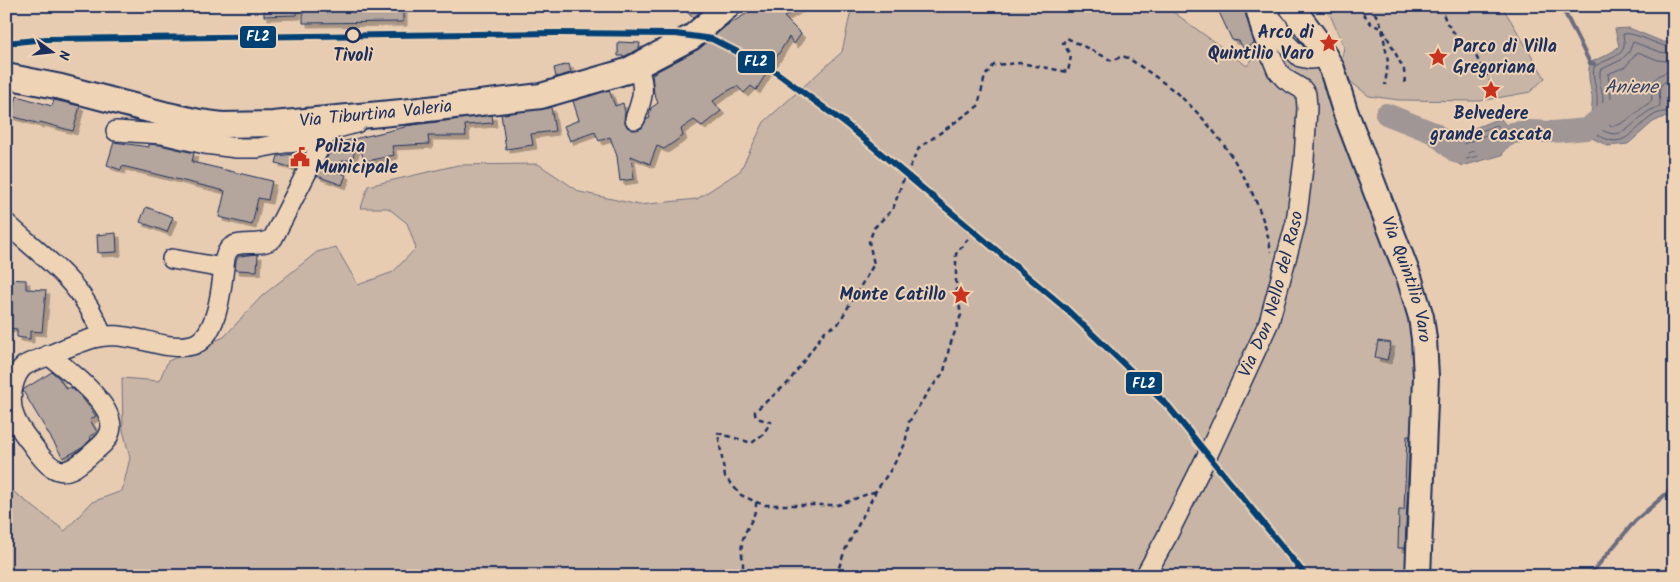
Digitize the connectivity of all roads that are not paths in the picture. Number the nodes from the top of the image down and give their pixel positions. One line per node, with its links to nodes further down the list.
1 (728, 6): 6 (main road, Via Tiburtina Valeria)
2 (1256, 6): 17 (street, Via Don Nello del Raso)
3 (1261, 6): 5 (street)
4 (1291, 6): 5 (main road, Via Quintilio Varo)
5 (1325, 57): 18 (main road, Via Quintilio Varo)
6 (637, 66): 8 (main road, Via Tiburtina Valeria); 9 (street)
7 (6, 76): 8 (main road, Via Tiburtina Valeria)
8 (402, 112): 11 (street)
9 (635, 119)
10 (116, 131): 11 (street)
11 (323, 140): 14 (street)
12 (6, 223): 15 (street)
13 (172, 259): 14 (street)
14 (223, 268): 15 (street)
15 (102, 336): 16 (street)
16 (48, 355): 16 (street)
17 (1144, 576)
18 (1418, 576)

